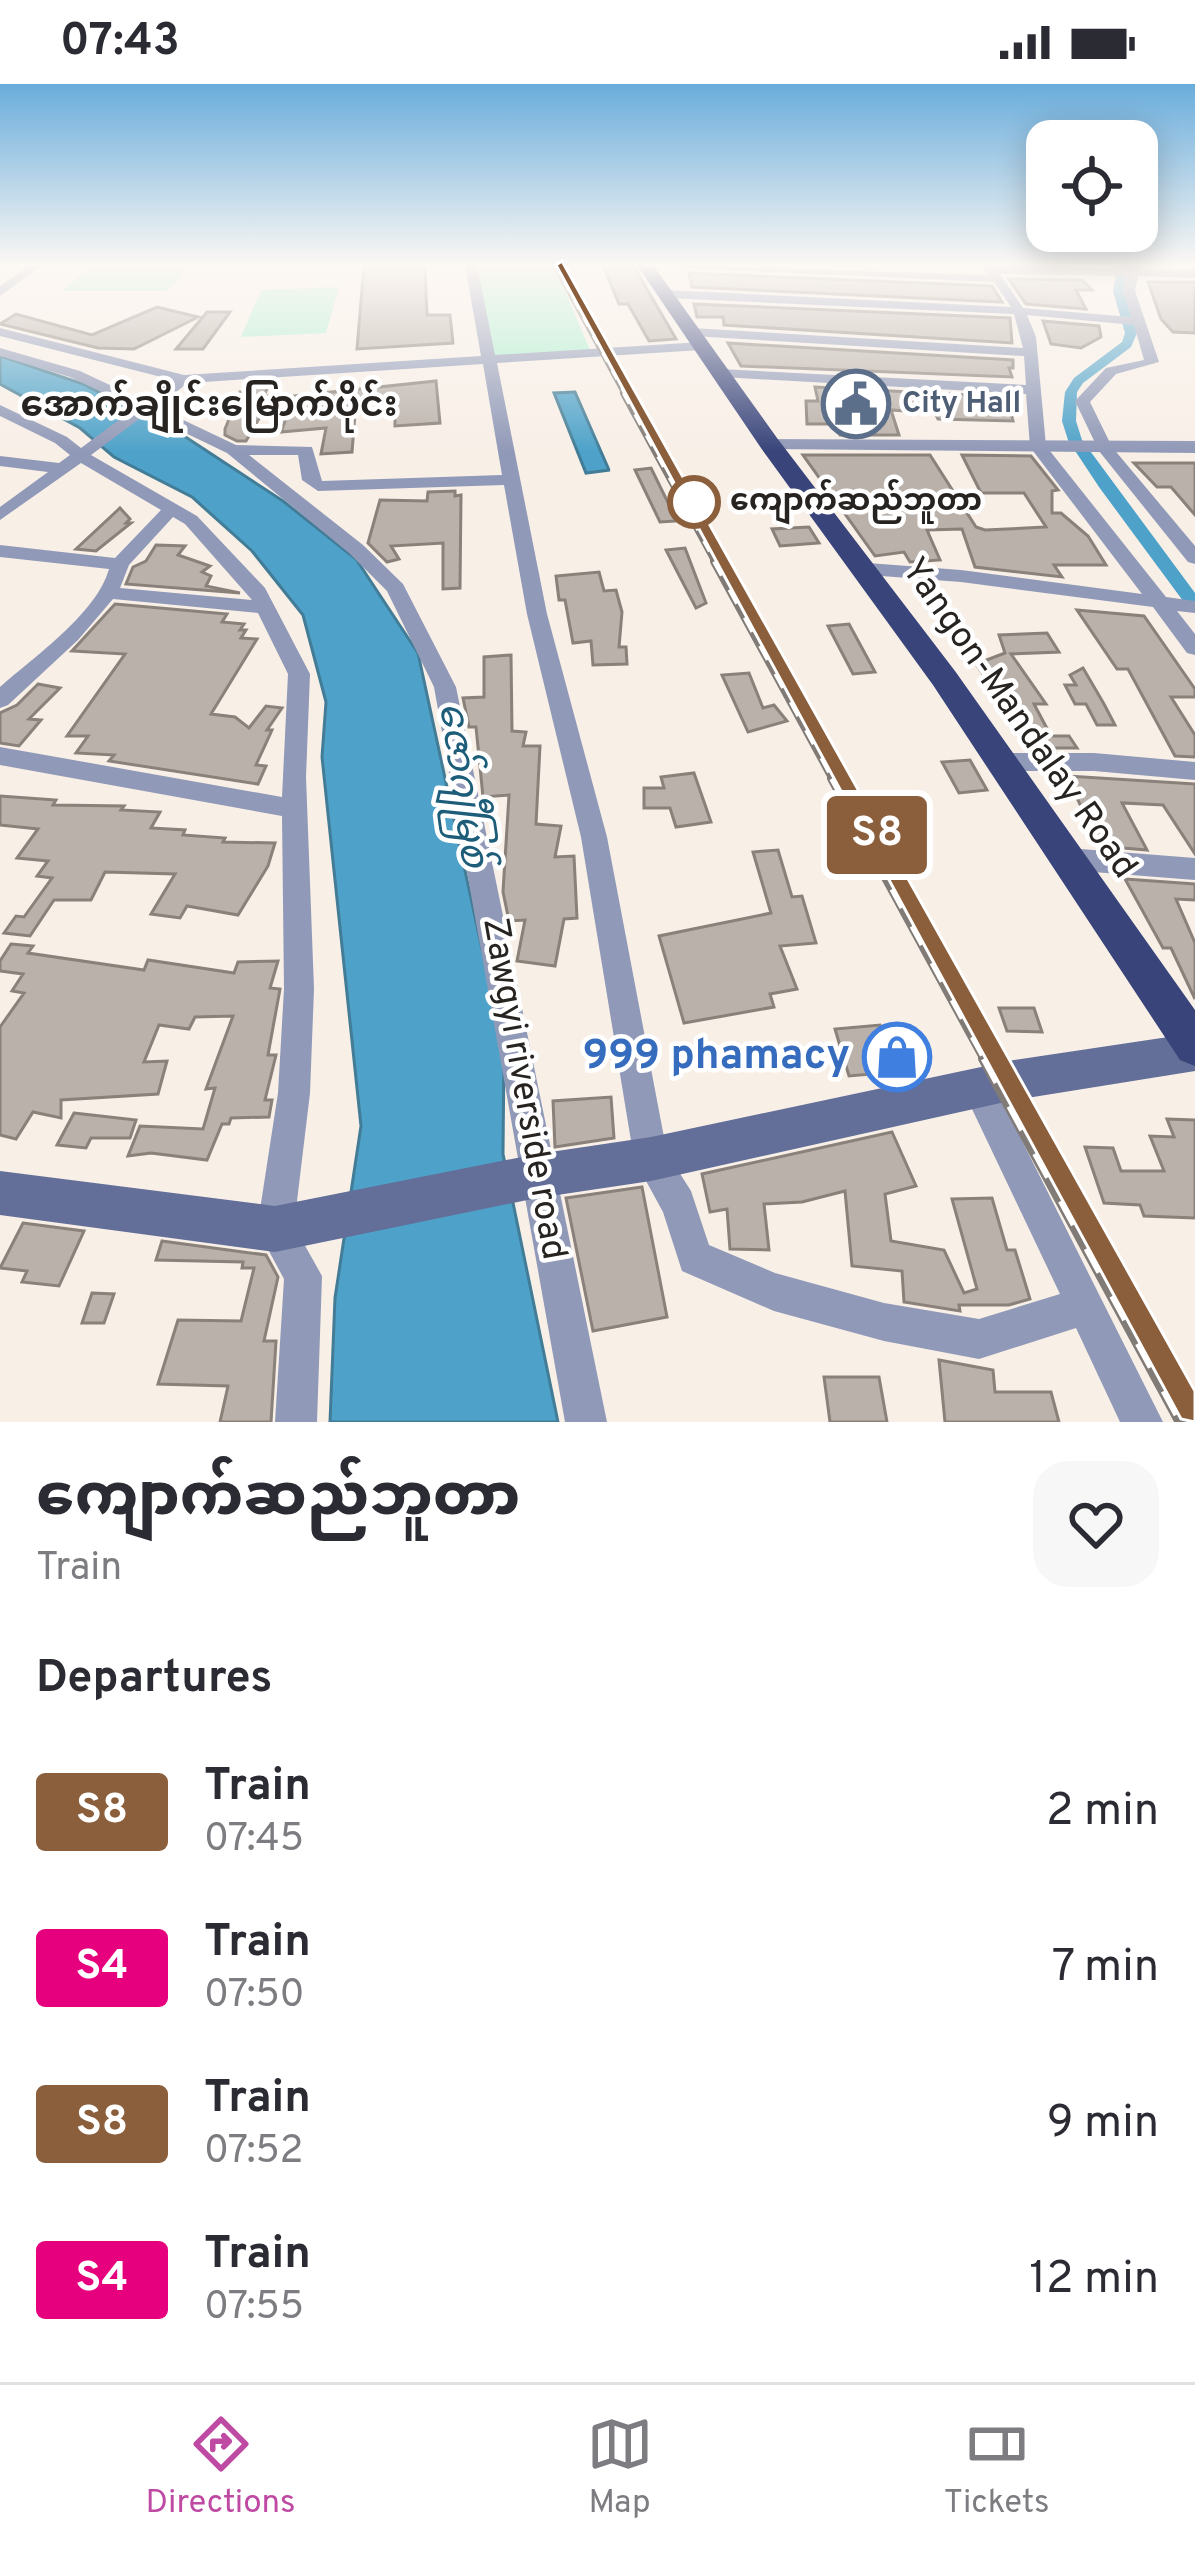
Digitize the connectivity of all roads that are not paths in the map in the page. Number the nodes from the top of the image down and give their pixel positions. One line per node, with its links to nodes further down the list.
1 (483, 327): 9 (street)
2 (688, 327): 6 (highway, Yangon-Mandalay Road)
3 (1023, 327): 8 (street)
4 (1136, 327): 17 (street)
5 (0, 332): 10 (street)
6 (704, 351): 8 (street); 9 (street); 11 (street); 14 (highway, Yangon-Mandalay Road)
7 (0, 352): 12 (street, Zawgyi riverside road)
8 (1028, 352): 11 (street)
9 (489, 362): 10 (street); 21 (street)
10 (184, 379): 12 (street)
11 (1031, 390): 15 (street)
12 (147, 408): 18 (street, Zawgyi riverside road); 20 (street)
13 (0, 410): 20 (street)
14 (769, 443): 15 (street); 27 (highway, Yangon-Mandalay Road)
15 (1045, 447): 17 (street); 29 (street)
16 (1195, 447): 17 (street)
17 (1096, 448): 24 (street)
18 (233, 449): 21 (street); 42 (street, Zawgyi riverside road)
19 (0, 460): 20 (street)
20 (73, 463): 22 (street); 23 (street)
21 (510, 480): 41 (street)
22 (172, 508): 26 (street); 30 (street)
23 (0, 515)
24 (1191, 549)
25 (0, 551): 26 (street)
26 (120, 564): 28 (street)
27 (868, 569): 29 (street); 34 (highway, Yangon-Mandalay Road)
28 (110, 593): 30 (street); 32 (street)
29 (1176, 605): 31 (street)
30 (265, 607): 36 (street)
31 (1195, 648)
32 (0, 700)
33 (0, 757): 36 (street)
34 (1001, 762): 35 (street); 37 (highway, Yangon-Mandalay Road)
35 (1195, 771)
36 (295, 809): 44 (street)
37 (1068, 859): 38 (street); 39 (highway, Yangon-Mandalay Road)
38 (1195, 869)
39 (1195, 1049): 40 (main road)
40 (979, 1088): 41 (main road); 45 (street)
41 (651, 1159): 42 (main road); 45 (street)
42 (528, 1179): 44 (main road); 47 (street, Zawgyi riverside road)
43 (2, 1201): 44 (main road)
44 (290, 1227): 46 (street)
45 (1084, 1306): 48 (street)
46 (296, 1422)
47 (586, 1422)
48 (1142, 1422)

